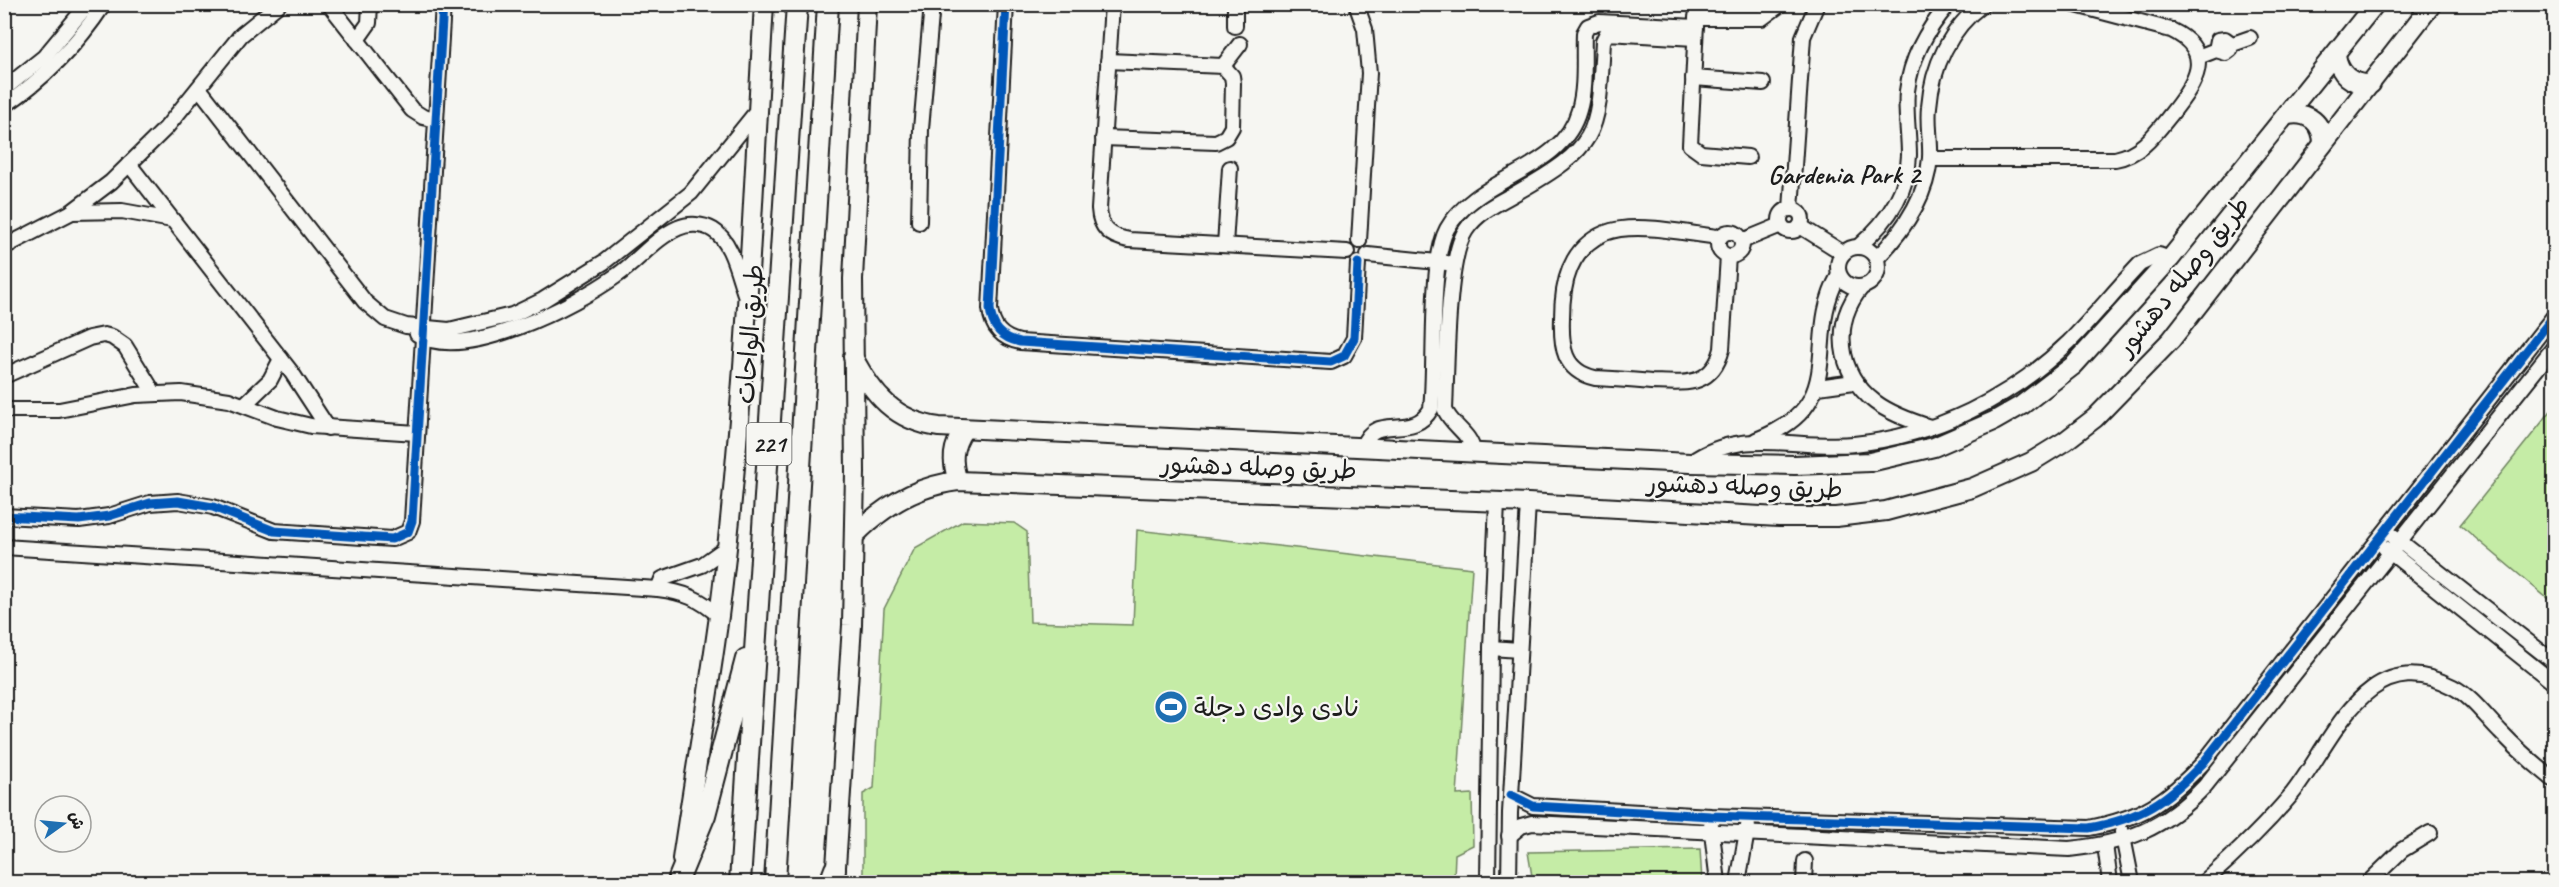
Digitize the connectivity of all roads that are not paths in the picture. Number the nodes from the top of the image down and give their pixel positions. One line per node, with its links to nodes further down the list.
1 (88, 4): 37 (street)
2 (104, 4): 38 (street)
3 (279, 4): 36 (street)
4 (329, 4): 27 (street)
5 (370, 4): 27 (street)
6 (443, 4): 41 (street)
7 (764, 4): 39 (main road)
8 (797, 4): 107 (highway, طريق الواحات / 221)
9 (828, 4): 128 (highway, 221)
10 (867, 4): 77 (main road)
11 (932, 4): 53 (street)
12 (1006, 4): 66 (street)
13 (1112, 4): 31 (street)
14 (1235, 4): 24 (street)
15 (1356, 4): 58 (street)
16 (1781, 4): 23 (street)
17 (1817, 4): 50 (street)
18 (1949, 4): 60 (street)
19 (1983, 4): 45 (street)
20 (2072, 4): 30 (street)
21 (2375, 4): 29 (main road, طريق وصله دهشور)
22 (2432, 4): 35 (main road, طريق وصله دهشور)
23 (1696, 22): 25 (street); 33 (street)
24 (1234, 26)
25 (1655, 30): 48 (street); 49 (street)
26 (2250, 38): 30 (street)
27 (357, 40): 41 (street)
28 (1240, 44): 32 (street)
29 (2336, 55): 35 (main road); 40 (main road, طريق وصله دهشور)
30 (2198, 57): 45 (street)
31 (1108, 61): 32 (street); 42 (street)
32 (1223, 66): 42 (street)
33 (1693, 78): 34 (street); 44 (street)
34 (1763, 82)
35 (2371, 84): 43 (main road, طريق وصله دهشور)
36 (199, 88): 46 (street); 75 (street)
37 (4, 89)
38 (4, 106)
39 (758, 110): 72 (main road); 74 (street)
40 (2288, 115): 43 (main road); 67 (main road, طريق وصله دهشور)
41 (436, 120): 75 (street)
42 (1103, 138): 59 (street)
43 (2323, 144): 97 (main road, طريق وصله دهشور)
44 (1748, 157)
45 (1930, 159): 65 (street)
46 (129, 164): 51 (street); 52 (street)
47 (1230, 168): 59 (street)
48 (1501, 182): 49 (street); 68 (street)
49 (1511, 196): 69 (street)
50 (1791, 209): 54 (street); 55 (street)
51 (70, 213): 52 (street); 61 (street)
52 (172, 220): 78 (street)
53 (919, 222)
54 (1781, 225): 55 (street); 57 (street)
55 (1800, 226): 63 (street)
56 (1720, 237): 57 (street); 64 (street); 64 (street)
57 (1742, 240): 64 (street)
58 (1359, 241): 62 (street); 66 (street)
59 (1225, 245): 62 (street)
60 (1859, 246): 63 (street); 65 (street)
61 (4, 247)
62 (1347, 252): 66 (street)
63 (1843, 253): 70 (street)
64 (1728, 256)
65 (1877, 258): 71 (street)
66 (1363, 259): 68 (street)
67 (2170, 259): 87 (street); 94 (main road, طريق وصله دهشور)
68 (1438, 262): 69 (street); 84 (street)
69 (1454, 263): 86 (street)
70 (1839, 275): 71 (street); 81 (street)
71 (1862, 287): 80 (street)
72 (747, 299): 74 (street); 104 (main road)
73 (2554, 316): 99 (street)
74 (515, 321): 75 (street)
75 (424, 332): 90 (street)
76 (2554, 347): 102 (street)
77 (853, 357): 89 (main road, طريق وصله دهشور); 100 (main road)
78 (281, 360): 83 (street); 88 (street)
79 (4, 376): 82 (street)
80 (1854, 382): 81 (street); 87 (street)
81 (1818, 387): 91 (street)
82 (154, 393): 83 (street); 85 (street)
83 (245, 404): 88 (street)
84 (1431, 409): 86 (street); 92 (street)
85 (4, 410)
86 (1445, 410): 93 (street)
87 (1930, 427): 91 (street)
88 (328, 428): 90 (street)
89 (964, 429): 92 (main road, طريق وصله دهشور); 95 (main road)
90 (417, 433): 98 (street)
91 (1754, 440): 94 (street)
92 (1363, 446): 93 (main road, طريق وصله دهشور)
93 (1473, 451): 94 (main road, طريق وصله دهشور)
94 (1690, 463)
95 (958, 481): 96 (main road, طريق وصله دهشور); 100 (main road, طريق وصله دهشور)
96 (1497, 502): 97 (main road, طريق وصله دهشور); 109 (street)
97 (1528, 503): 110 (street)
98 (4, 516)
99 (2386, 530): 101 (street); 102 (street)
100 (854, 536): 125 (main road)
101 (2377, 541): 105 (street); 117 (street)
102 (2400, 541): 105 (street); 111 (street)
103 (4, 547): 106 (street)
104 (726, 548): 106 (street); 108 (main road)
105 (2391, 553): 112 (street); 122 (street)
106 (658, 589): 108 (street)
107 (758, 613): 126 (highway); 127 (highway, طريق الواحات / 221)
108 (718, 616): 126 (main road)
109 (1491, 648): 110 (street); 129 (street)
110 (1519, 650): 114 (street)
111 (2554, 662)
112 (2554, 683)
113 (2554, 780): 136 (street)
114 (1511, 795): 116 (street); 121 (street)
115 (1748, 815): 116 (street); 117 (street); 120 (street)
116 (1711, 816): 118 (street)
117 (2119, 822): 122 (street)
118 (1711, 832): 120 (street); 121 (street); 131 (street)
119 (2430, 833): 137 (street)
120 (1747, 834): 123 (street); 132 (street)
121 (1509, 836): 130 (street)
122 (2124, 840): 123 (street); 135 (street)
123 (2105, 845): 134 (street)
124 (1805, 861): 133 (street)
125 (833, 878)
126 (679, 880)
127 (740, 882)
128 (775, 882)
129 (1488, 882)
130 (1509, 882)
131 (1718, 882)
132 (1738, 882)
133 (1804, 882)
134 (2110, 882)
135 (2132, 882)
136 (2207, 882)
137 (2369, 882)

